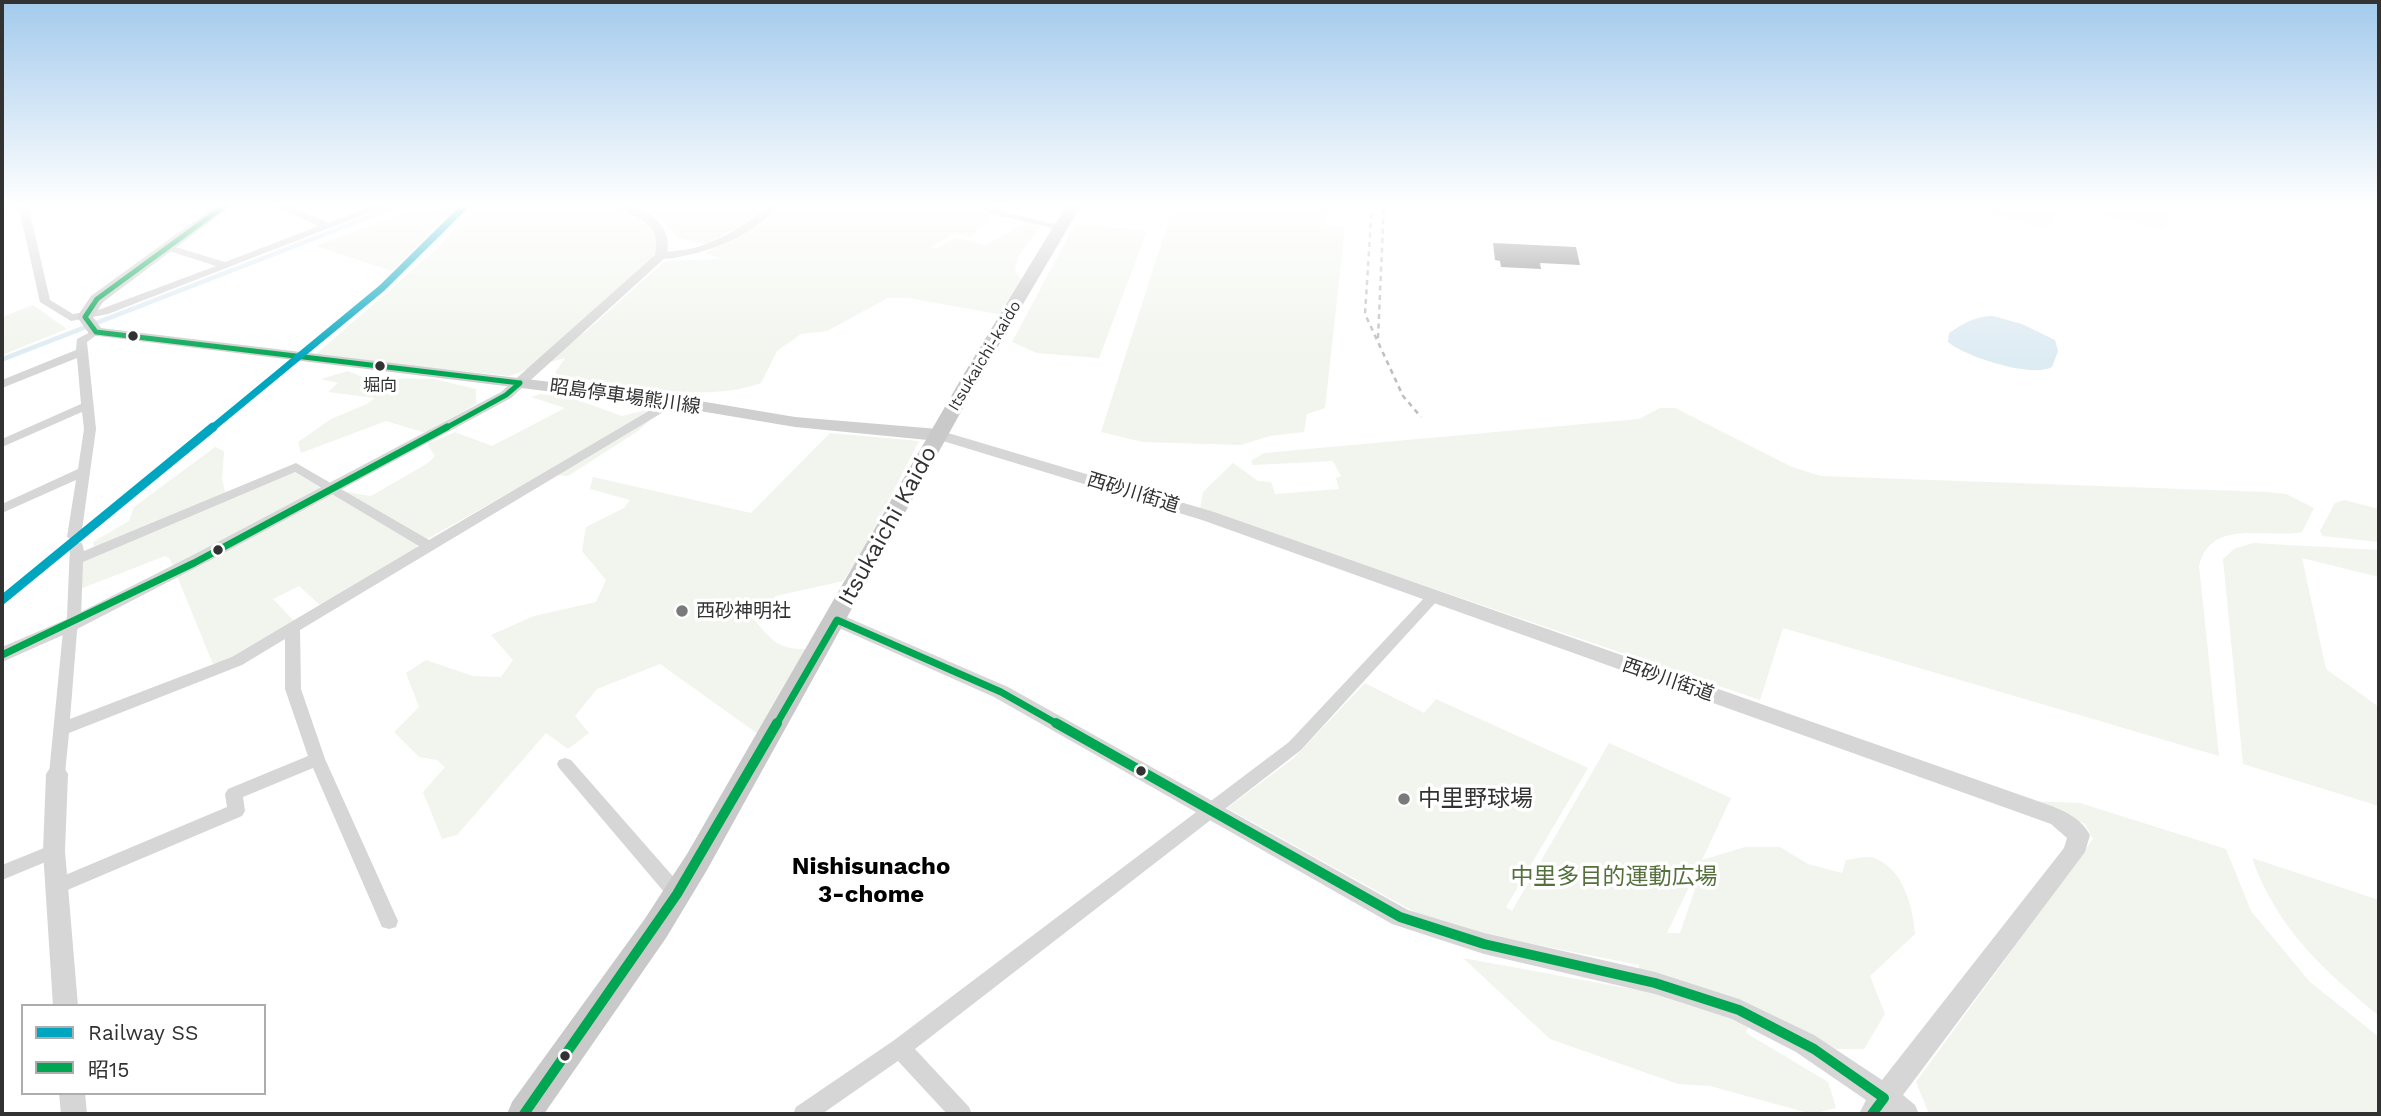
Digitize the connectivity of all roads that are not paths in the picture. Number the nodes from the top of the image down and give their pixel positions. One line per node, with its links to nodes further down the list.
1 (35, 256): 8 (street)
2 (158, 256): 8 (main road)
3 (195, 256): 7 (street)
4 (247, 256): 7 (street)
5 (660, 256): 10 (street)
6 (1043, 256): 14 (main road, Itsukaichi-kaido)
7 (224, 265): 8 (street)
8 (90, 324): 9 (street); 10 (main road, 昭島停車場熊川線)
9 (81, 352): 11 (street); 13 (street)
10 (520, 383): 12 (main road, 昭島停車場熊川線); 17 (street)
11 (2, 384)
12 (671, 402): 14 (main road, 昭島停車場熊川線); 19 (street)
13 (86, 406): 15 (street); 16 (street)
14 (938, 435): 21 (street, 西砂川街道); 22 (main road, Itsukaichi Kaido)
15 (2, 443)
16 (84, 471): 18 (street); 20 (street)
17 (334, 488): 19 (street); 20 (street); 23 (street)
18 (2, 509)
19 (428, 546): 24 (street)
20 (76, 547): 23 (street)
21 (1432, 598): 30 (street); 39 (street, 西砂川街道)
22 (836, 620): 30 (street); 34 (main road, Itsukaichi Kaido)
23 (72, 624): 25 (street); 26 (street)
24 (292, 627): 26 (street); 27 (street)
25 (2, 655)
26 (62, 729): 29 (street)
27 (317, 759): 33 (street); 35 (street)
28 (565, 764): 34 (street)
29 (57, 774): 31 (street)
30 (1210, 811): 37 (street); 39 (street)
31 (54, 851): 32 (street); 33 (street)
32 (2, 873)
33 (58, 886): 36 (street)
34 (677, 894): 41 (main road, Itsukaichi Kaido)
35 (389, 921)
36 (66, 1004)
37 (900, 1048): 42 (street); 43 (street)
38 (72, 1095): 40 (street)
39 (1887, 1109)
40 (74, 1114)
41 (524, 1114)
42 (804, 1114)
43 (961, 1114)

